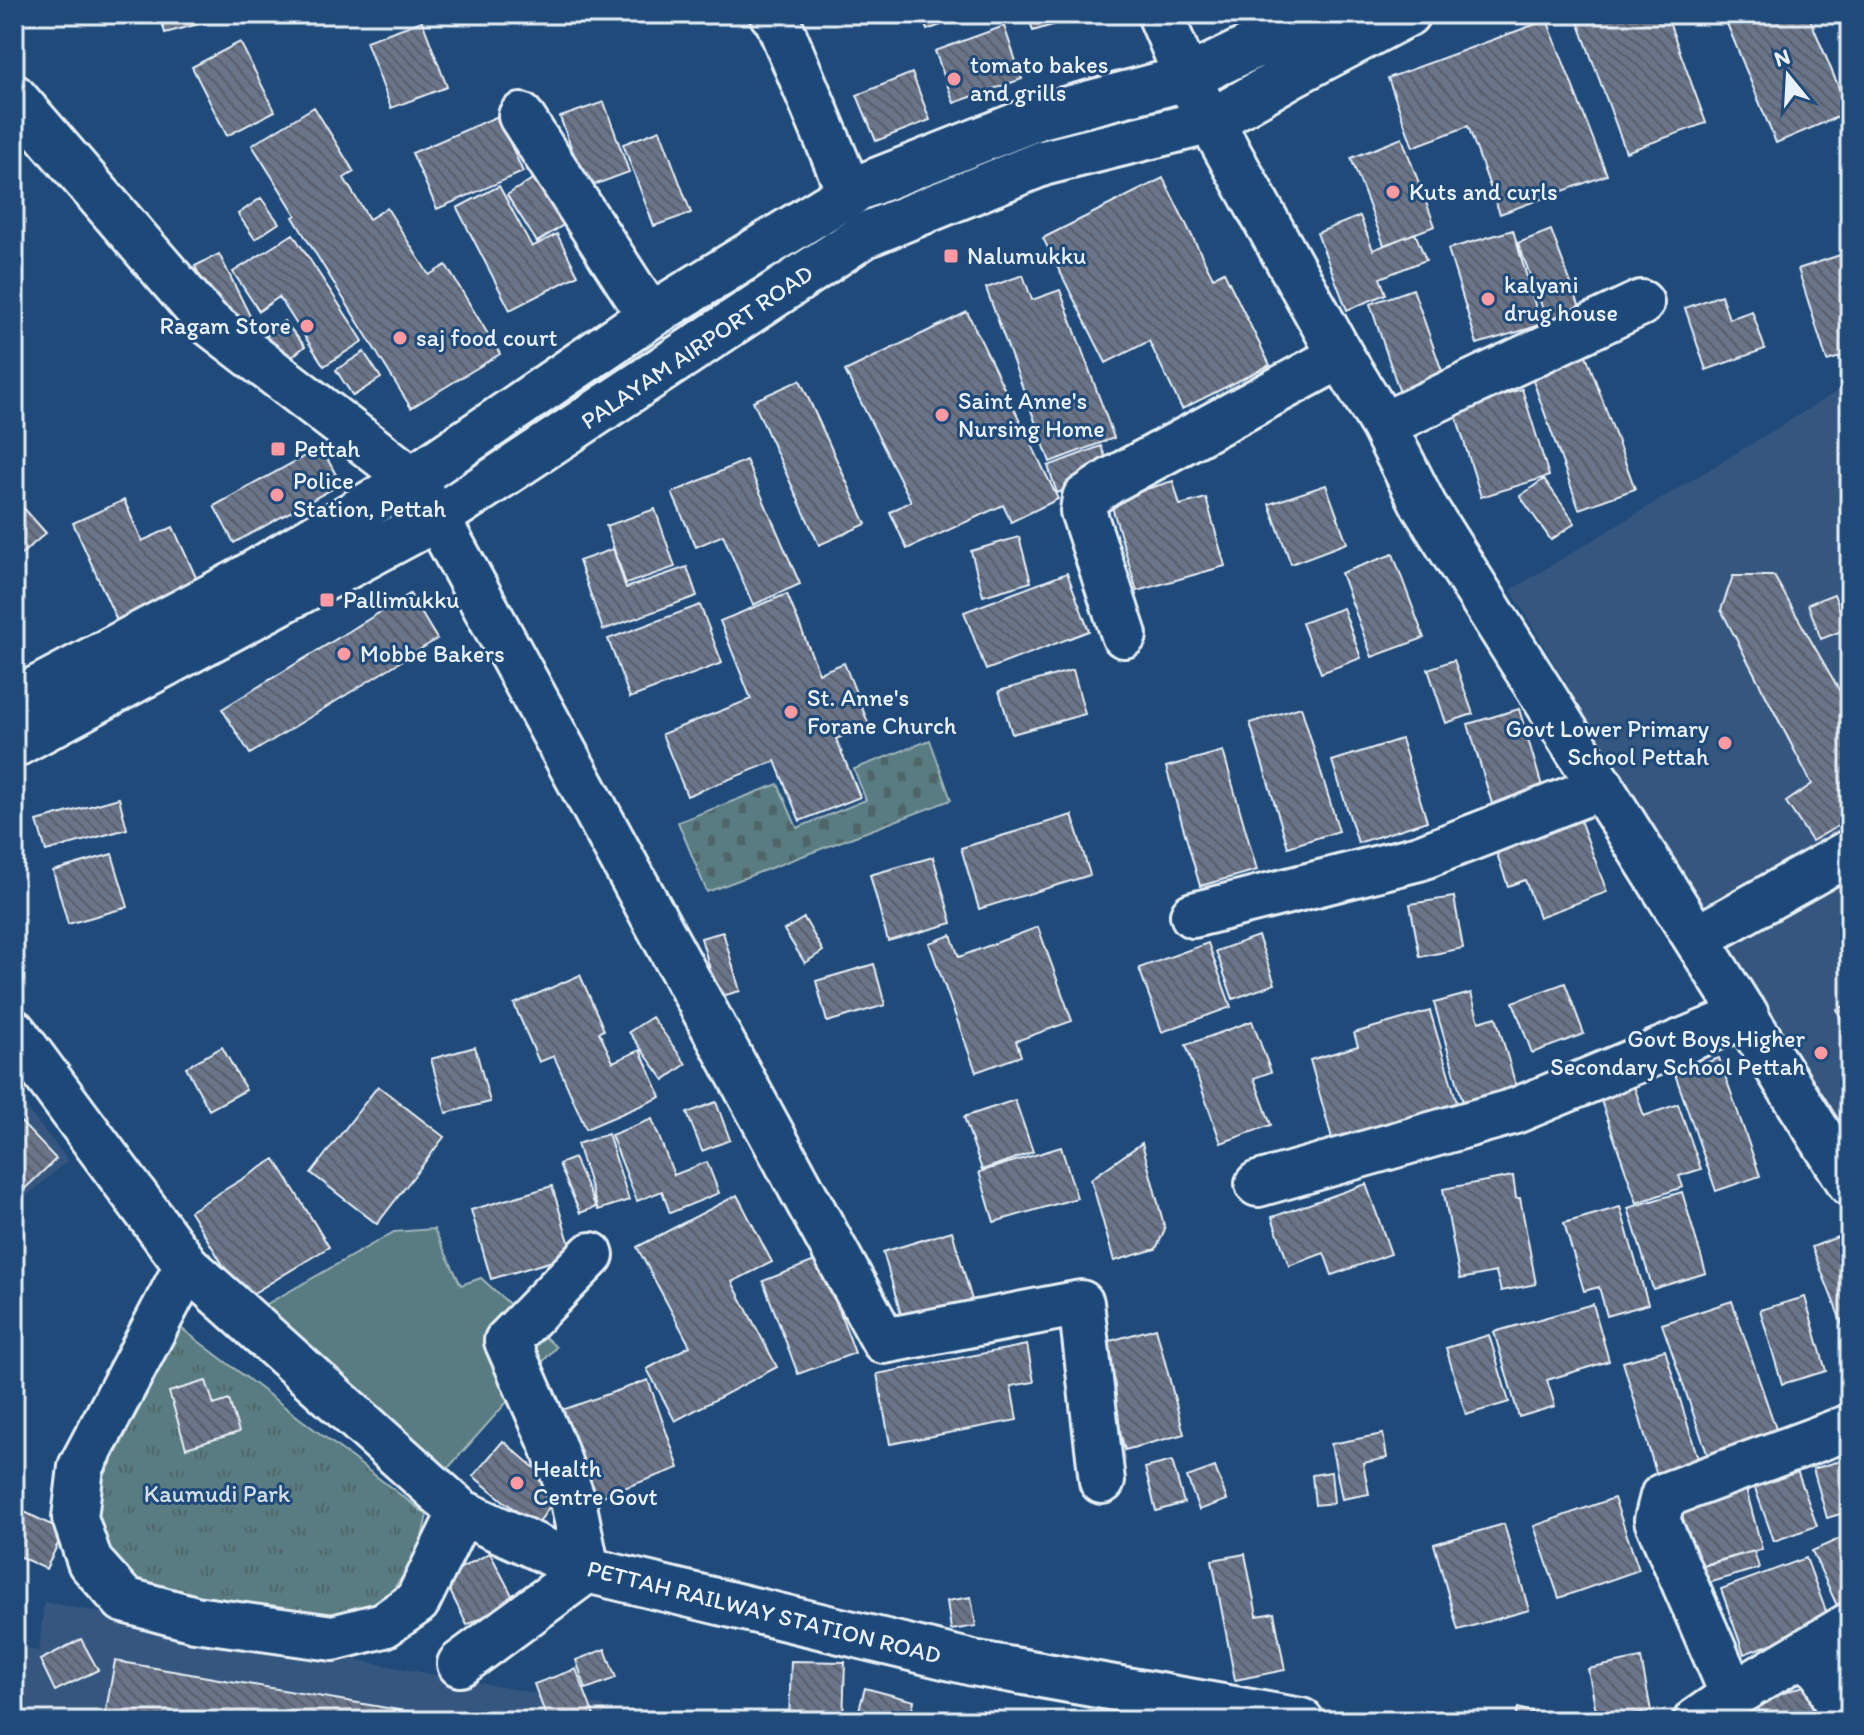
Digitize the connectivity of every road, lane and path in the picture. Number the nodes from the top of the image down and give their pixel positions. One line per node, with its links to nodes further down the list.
1 (772, 14): 9 (street)
2 (1160, 14): 5 (street)
3 (1320, 14): 5 (street, PALAYAM AIRPORT ROAD)
4 (1407, 14): 8 (street, PALAYAM AIRPORT ROAD)
5 (1187, 78): 8 (street); 9 (street, PALAYAM AIRPORT ROAD)
6 (14, 97): 14 (street)
7 (521, 116): 11 (street)
8 (1212, 121): 12 (street); 15 (street, PALAYAM AIRPORT ROAD)
9 (850, 194): 11 (street, PALAYAM AIRPORT ROAD)
10 (1641, 303): 13 (street)
11 (650, 316): 14 (street, PALAYAM AIRPORT ROAD)
12 (1341, 356): 13 (street); 16 (street)
13 (1383, 425): 19 (street)
14 (412, 479): 15 (street); 17 (street, PALAYAM AIRPORT ROAD)
15 (437, 518): 18 (street, PALAYAM AIRPORT ROAD); 30 (street)
16 (1124, 635)
17 (14, 701)
18 (14, 745)
19 (1602, 787): 21 (street); 22 (street)
20 (1850, 852): 22 (street)
21 (1193, 915)
22 (1697, 938): 23 (street)
23 (1746, 1015): 25 (street); 26 (street)
24 (14, 1032): 28 (street, PETTAH RAILWAY STATION ROAD)
25 (1850, 1183)
26 (1258, 1184)
27 (591, 1255): 32 (street)
28 (187, 1266): 31 (street, PETTAH RAILWAY STATION ROAD); 31 (street)
29 (1850, 1427): 36 (street)
30 (1102, 1481)
31 (461, 1512): 32 (street, PETTAH RAILWAY STATION ROAD)
32 (587, 1570): 35 (street); 37 (street, PETTAH RAILWAY STATION ROAD)
33 (1850, 1625): 34 (street)
34 (1802, 1654): 36 (street); 39 (street)
35 (460, 1664)
36 (1733, 1695): 38 (street)
37 (1301, 1721)
38 (1696, 1721)
39 (1844, 1721)

